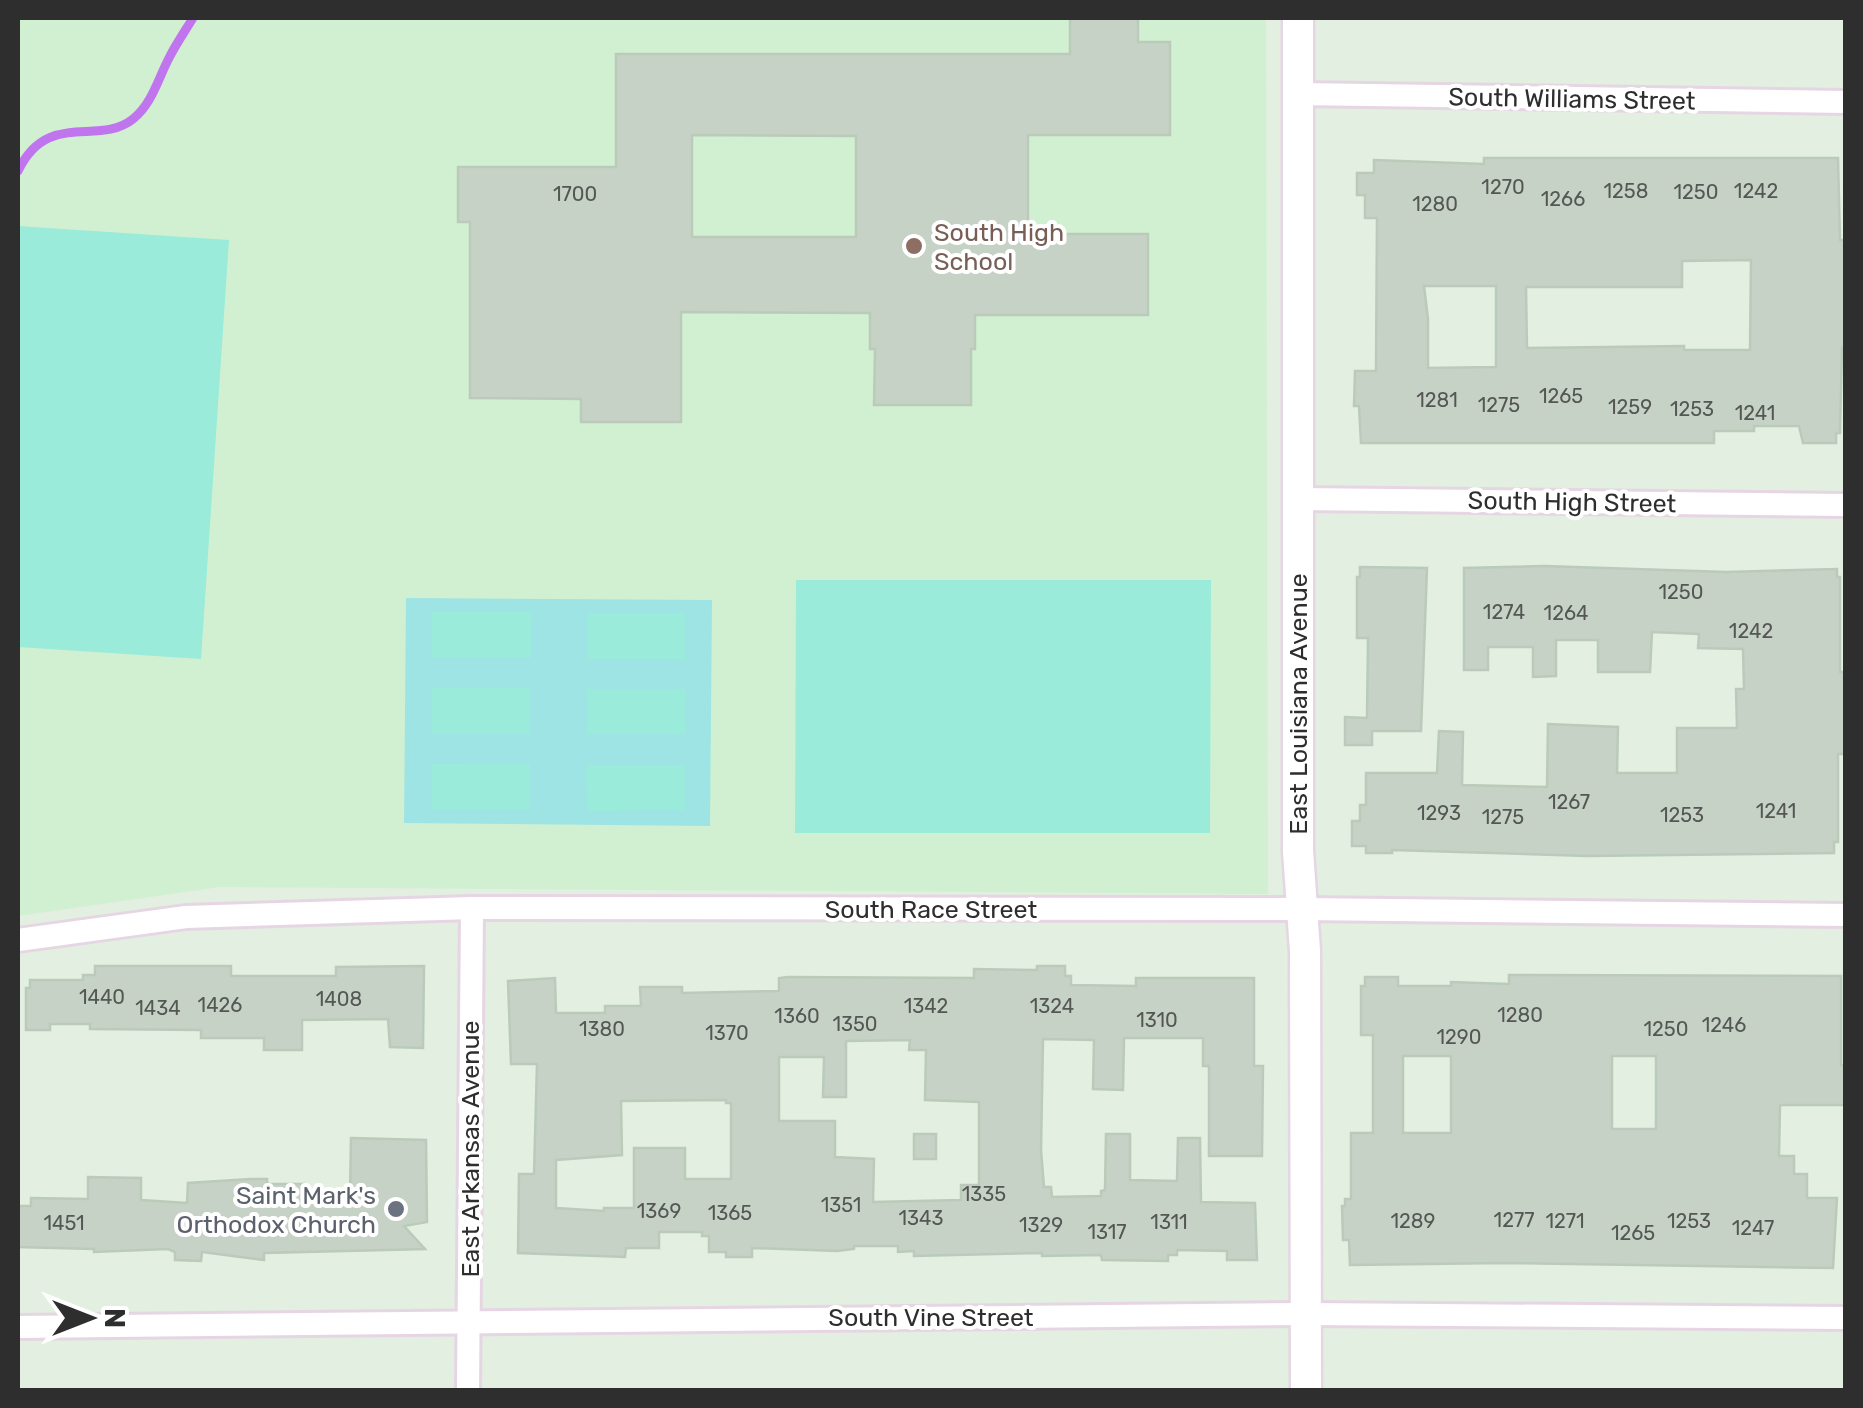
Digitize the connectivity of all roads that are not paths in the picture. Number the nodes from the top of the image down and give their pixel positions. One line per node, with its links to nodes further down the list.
1 (1298, 18): 2 (street, East Louisiana Avenue)
2 (1298, 94): 3 (street, South Williams Street); 4 (street, East Louisiana Avenue)
3 (1846, 102)
4 (1299, 499): 5 (street, South High Street); 7 (street, East Louisiana Avenue)
5 (1846, 504)
6 (472, 908): 7 (street, South Race Street); 9 (street, South Race Street); 12 (street, East Arkansas Avenue)
7 (1301, 909): 8 (street, South Race Street); 10 (street, East Louisiana Avenue)
8 (1846, 915)
9 (18, 940)
10 (1307, 1314): 11 (street, South Vine Street); 12 (street, South Vine Street); 15 (street, East Louisiana Avenue)
11 (1846, 1318)
12 (469, 1320): 13 (street, South Vine Street); 14 (street, East Arkansas Avenue)
13 (18, 1327)
14 (468, 1390)
15 (1306, 1390)

